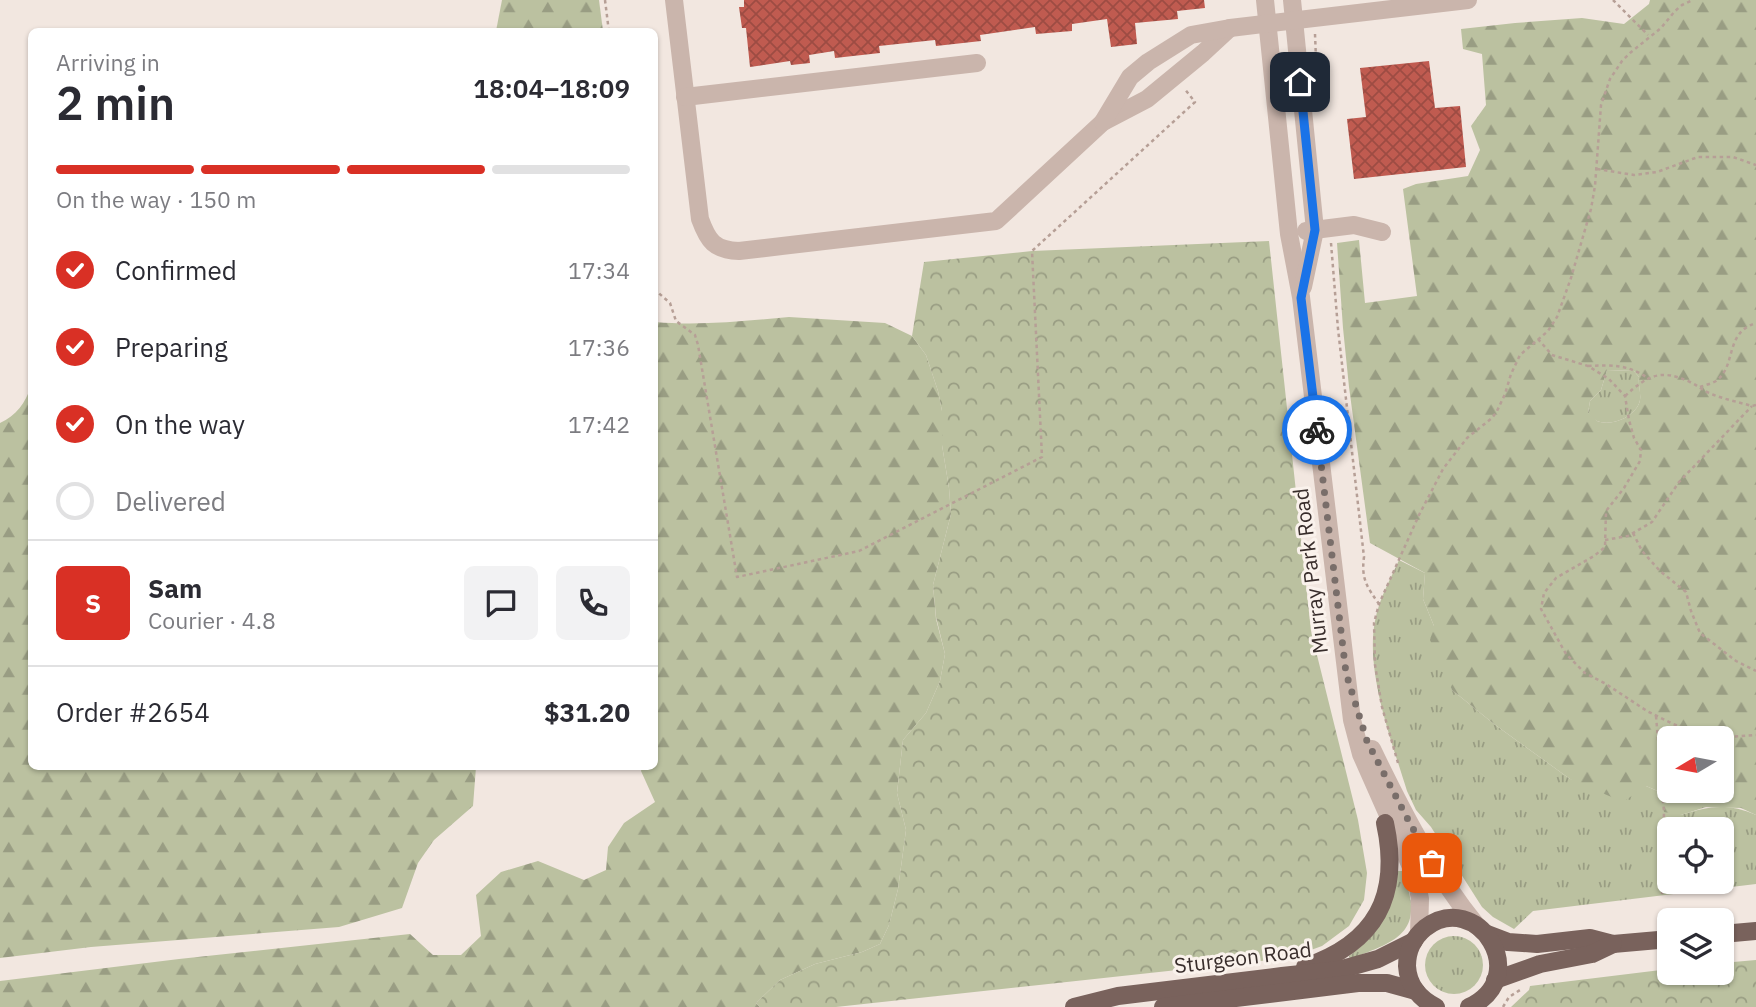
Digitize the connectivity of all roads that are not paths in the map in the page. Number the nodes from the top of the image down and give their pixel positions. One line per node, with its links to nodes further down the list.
1 (674, 0): 10 (street)
2 (1265, 0): 7 (street, Murray Park Road)
3 (1292, 0): 6 (street, Murray Park Road)
4 (1468, 0): 5 (street)
5 (1380, 5): 6 (street)
6 (1294, 21): 7 (street); 12 (street, Murray Park Road)
7 (1267, 24): 8 (street); 14 (street, Murray Park Road)
8 (1230, 28): 11 (street); 11 (street)
9 (977, 63): 10 (street)
10 (685, 97): 11 (street)
11 (1103, 122)
12 (1323, 229): 13 (street); 14 (street); 15 (street, Murray Park Road)
13 (1382, 232)
14 (1289, 234): 15 (street, Murray Park Road)
15 (1301, 298): 16 (street, Murray Park Road)
16 (1346, 673): 17 (street, Murray Park Road); 19 (street, Murray Park Road)
17 (1378, 792): 18 (street); 22 (street, Murray Park Road)
18 (1385, 823): 25 (main road)
19 (1482, 930): 22 (main road, Sturgeon Road); 24 (main road); 26 (main road)
20 (1756, 931): 21 (main road)
21 (1734, 933)
22 (1416, 937): 25 (main road, Sturgeon Road); 27 (main road)
23 (1657, 940): 24 (main road)
24 (1613, 944): 26 (main road)
25 (1282, 975): 28 (main road, Sturgeon Road)
26 (1489, 994): 30 (main road)
27 (1428, 1002): 29 (main road, Sturgeon Road)
28 (1074, 1007)
29 (1163, 1007)
30 (1469, 1007)

